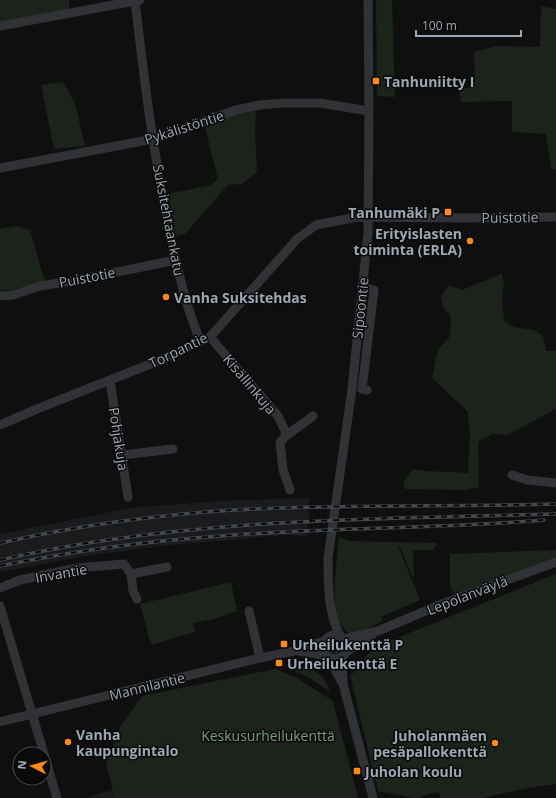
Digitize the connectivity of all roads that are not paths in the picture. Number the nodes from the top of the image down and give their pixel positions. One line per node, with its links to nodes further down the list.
1 (137, 0): 3 (street); 5 (street, Suksitehtaankatu)
2 (368, 0): 4 (street, Sipoontie)
3 (0, 26)
4 (369, 111): 5 (street, Pykälistöntie); 7 (street, Sipoontie)
5 (153, 139): 6 (street, Pykälistöntie); 9 (street, Suksitehtaankatu)
6 (0, 168)
7 (368, 217): 8 (street, Puistotie); 10 (street, Sipoontie); 12 (street, Torpantie)
8 (556, 217)
9 (176, 260): 11 (street, Puistotie); 13 (street, Suksitehtaankatu)
10 (362, 287): 15 (street); 32 (street, Sipoontie)
11 (0, 296)
12 (210, 337): 13 (street, Torpantie); 18 (street, Kisällinkuja)
13 (200, 342): 14 (street, Torpantie)
14 (110, 380): 17 (street, Torpantie); 20 (street, Pohjakuja)
15 (367, 390)
16 (313, 416): 18 (street)
17 (0, 425)
18 (287, 435): 23 (street)
19 (173, 448): 20 (street)
20 (122, 455): 24 (street, Pohjakuja)
21 (512, 475): 22 (street)
22 (556, 482)
23 (290, 490)
24 (128, 497)
25 (556, 562): 33 (street, Lepolanväylä)
26 (167, 568): 27 (street)
27 (131, 574): 28 (street, Invantie); 29 (street)
28 (0, 588)
29 (138, 599)
30 (0, 606): 41 (street)
31 (249, 611): 39 (street)
32 (332, 614): 34 (street, Sipoontie); 35 (street, Sipoontie)
33 (378, 631): 34 (street, Lepolanväylä); 37 (street, Lepolanväylä)
34 (342, 638): 35 (street); 37 (street)
35 (325, 639): 36 (street, Mannilantie); 38 (street)
36 (294, 651): 38 (street, Mannilantie); 39 (street, Mannilantie)
37 (344, 655): 38 (street); 40 (street)
38 (327, 656): 40 (street)
39 (260, 658): 41 (street, Mannilantie)
40 (343, 684): 46 (street)
41 (31, 714): 42 (street, Mannilantie); 43 (street)
42 (0, 722)
43 (41, 746)
44 (52, 781): 45 (street)
45 (57, 798)
46 (373, 798)

